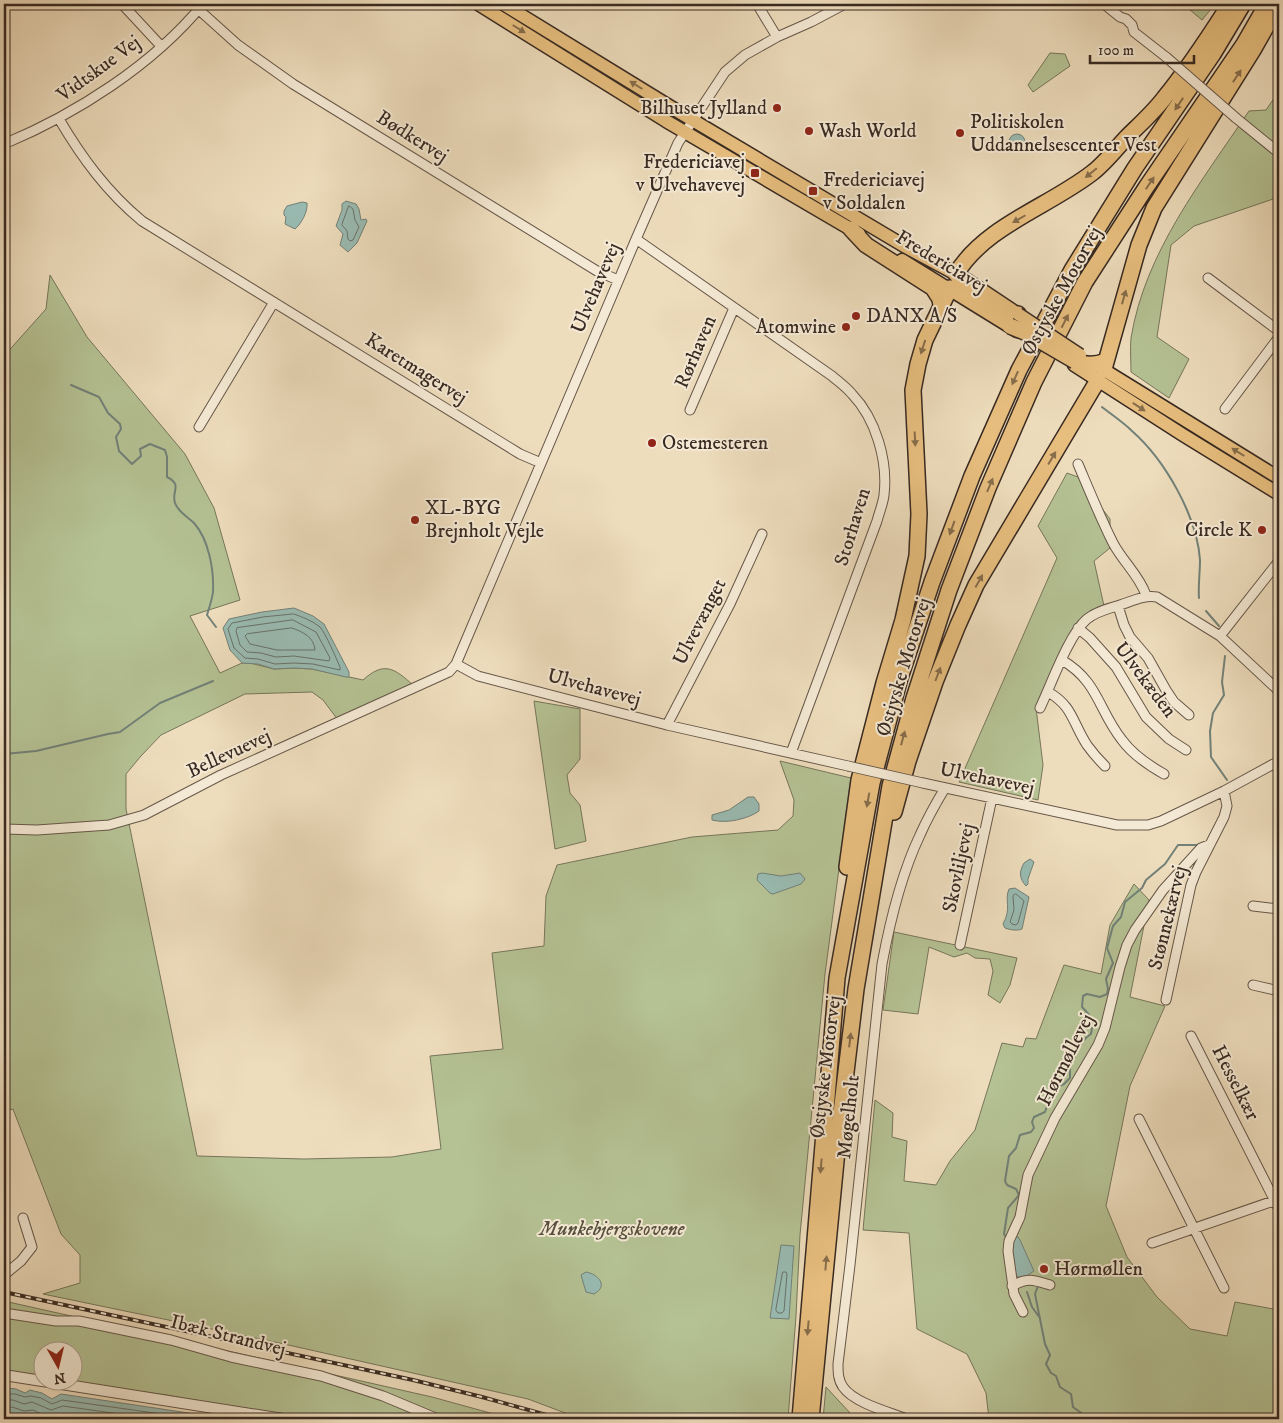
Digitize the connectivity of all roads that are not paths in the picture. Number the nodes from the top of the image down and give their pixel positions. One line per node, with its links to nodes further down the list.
1 (122, 4): 13 (street)
2 (478, 4): 14 (main road, Fredericiavej, one-way to 14)
3 (503, 4): 16 (main road, Fredericiavej, one-way to 3)
4 (757, 4): 12 (street)
5 (845, 4): 12 (street, Ulvehavevej)
6 (1104, 4): 19 (street, bridge)
7 (1230, 4): 24 (highway, one-way to 24)
8 (1243, 4): 65 (highway, Østjyske Motorvej, one-way to 65)
9 (1267, 4): 61 (highway, Østjyske Motorvej, one-way to 9)
10 (1279, 4): 30 (highway, one-way to 10)
11 (201, 6): 13 (street, Vidtskue Vej); 23 (street, Bødkervej)
12 (777, 37): 16 (street, Ulvehavevej)
13 (161, 46): 15 (street, Vidtskue Vej)
14 (585, 71): 16 (main road); 17 (main road, Fredericiavej)
15 (59, 119): 18 (street, Vidtskue Vej); 25 (street, Karetmagervej)
16 (692, 120): 17 (street, Ulvehavevej); 20 (main road, Fredericiavej)
17 (685, 132): 20 (main road, Fredericiavej); 21 (street, Ulvehavevej)
18 (4, 144)
19 (1279, 153)
20 (857, 225): 24 (main road, Fredericiavej); 26 (highway)
21 (636, 239): 23 (street, Ulvehavevej); 27 (street, Storhaven)
22 (1208, 278): 28 (street)
23 (618, 280): 34 (street, Ulvehavevej)
24 (954, 281): 26 (highway); 30 (highway, bridge)
25 (274, 302): 33 (street); 34 (street, Karetmagervej)
26 (941, 306): 65 (highway, one-way to 65)
27 (734, 308): 32 (street, Rørhaven); 52 (street, Storhaven)
28 (1279, 331)
29 (1279, 337): 31 (street)
30 (1101, 369): 36 (main road, one-way to 30); 37 (main road, one-way to 37); 61 (highway, one-way to 30)
31 (1226, 409)
32 (690, 410)
33 (200, 427)
34 (541, 463): 45 (street, Ulvehavevej)
35 (1078, 464): 40 (street)
36 (1279, 478)
37 (1279, 494)
38 (762, 534): 50 (street, Ulvevænget)
39 (1279, 561): 43 (street)
40 (1146, 595): 41 (street); 43 (street)
41 (1118, 606): 42 (street); 49 (street, Ulvekæden)
42 (1078, 628): 44 (street); 51 (street, Ulvekæden)
43 (1220, 636): 46 (street)
44 (1062, 660): 47 (street); 55 (street)
45 (456, 664): 50 (street, Ulvehavevej); 59 (street, Bellevuevej)
46 (1279, 691)
47 (1048, 692): 48 (street); 54 (street)
48 (1040, 708)
49 (1189, 715)
50 (667, 725): 52 (street, Ulvehavevej)
51 (1186, 750)
52 (791, 754): 56 (street, Ulvehavevej, bridge)
53 (1279, 761): 57 (street, Ulvehavevej)
54 (1105, 766)
55 (1164, 774)
56 (945, 788): 58 (street, Ulvehavevej); 87 (street, Møgelholt)
57 (1224, 791): 58 (street, Ulvehavevej); 60 (street, Stønnekærvej)
58 (992, 798): 64 (street, Skovliljevej)
59 (4, 829)
60 (1209, 845): 68 (street, Stønnekærvej); 77 (street, Hørmøllevej)
61 (870, 905): 82 (highway, Østjyske Motorvej, one-way to 61)
62 (1253, 906): 63 (street)
63 (1279, 910)
64 (960, 945)
65 (837, 978): 82 (highway, Østjyske Motorvej, one-way to 82)
66 (1253, 985): 67 (street)
67 (1279, 992)
68 (1166, 1000)
69 (1191, 1036): 71 (street, Hesselkær)
70 (1139, 1119): 73 (street)
71 (1278, 1203): 73 (street, Hesselkær)
72 (23, 1218): 75 (street)
73 (1194, 1228): 74 (street, Hesselkær); 78 (street)
74 (1152, 1243)
75 (4, 1275)
76 (1050, 1285): 77 (street)
77 (1012, 1286): 79 (street, Hørmøllevej)
78 (1224, 1288)
79 (1023, 1312)
80 (4, 1313): 84 (street, Ibæk Strandvej)
81 (4, 1375): 83 (street)
82 (809, 1381): 85 (highway, Østjyske Motorvej); 86 (highway, Østjyske Motorvej)
83 (283, 1419)
84 (438, 1419)
85 (800, 1419)
86 (811, 1419)
87 (907, 1419)

